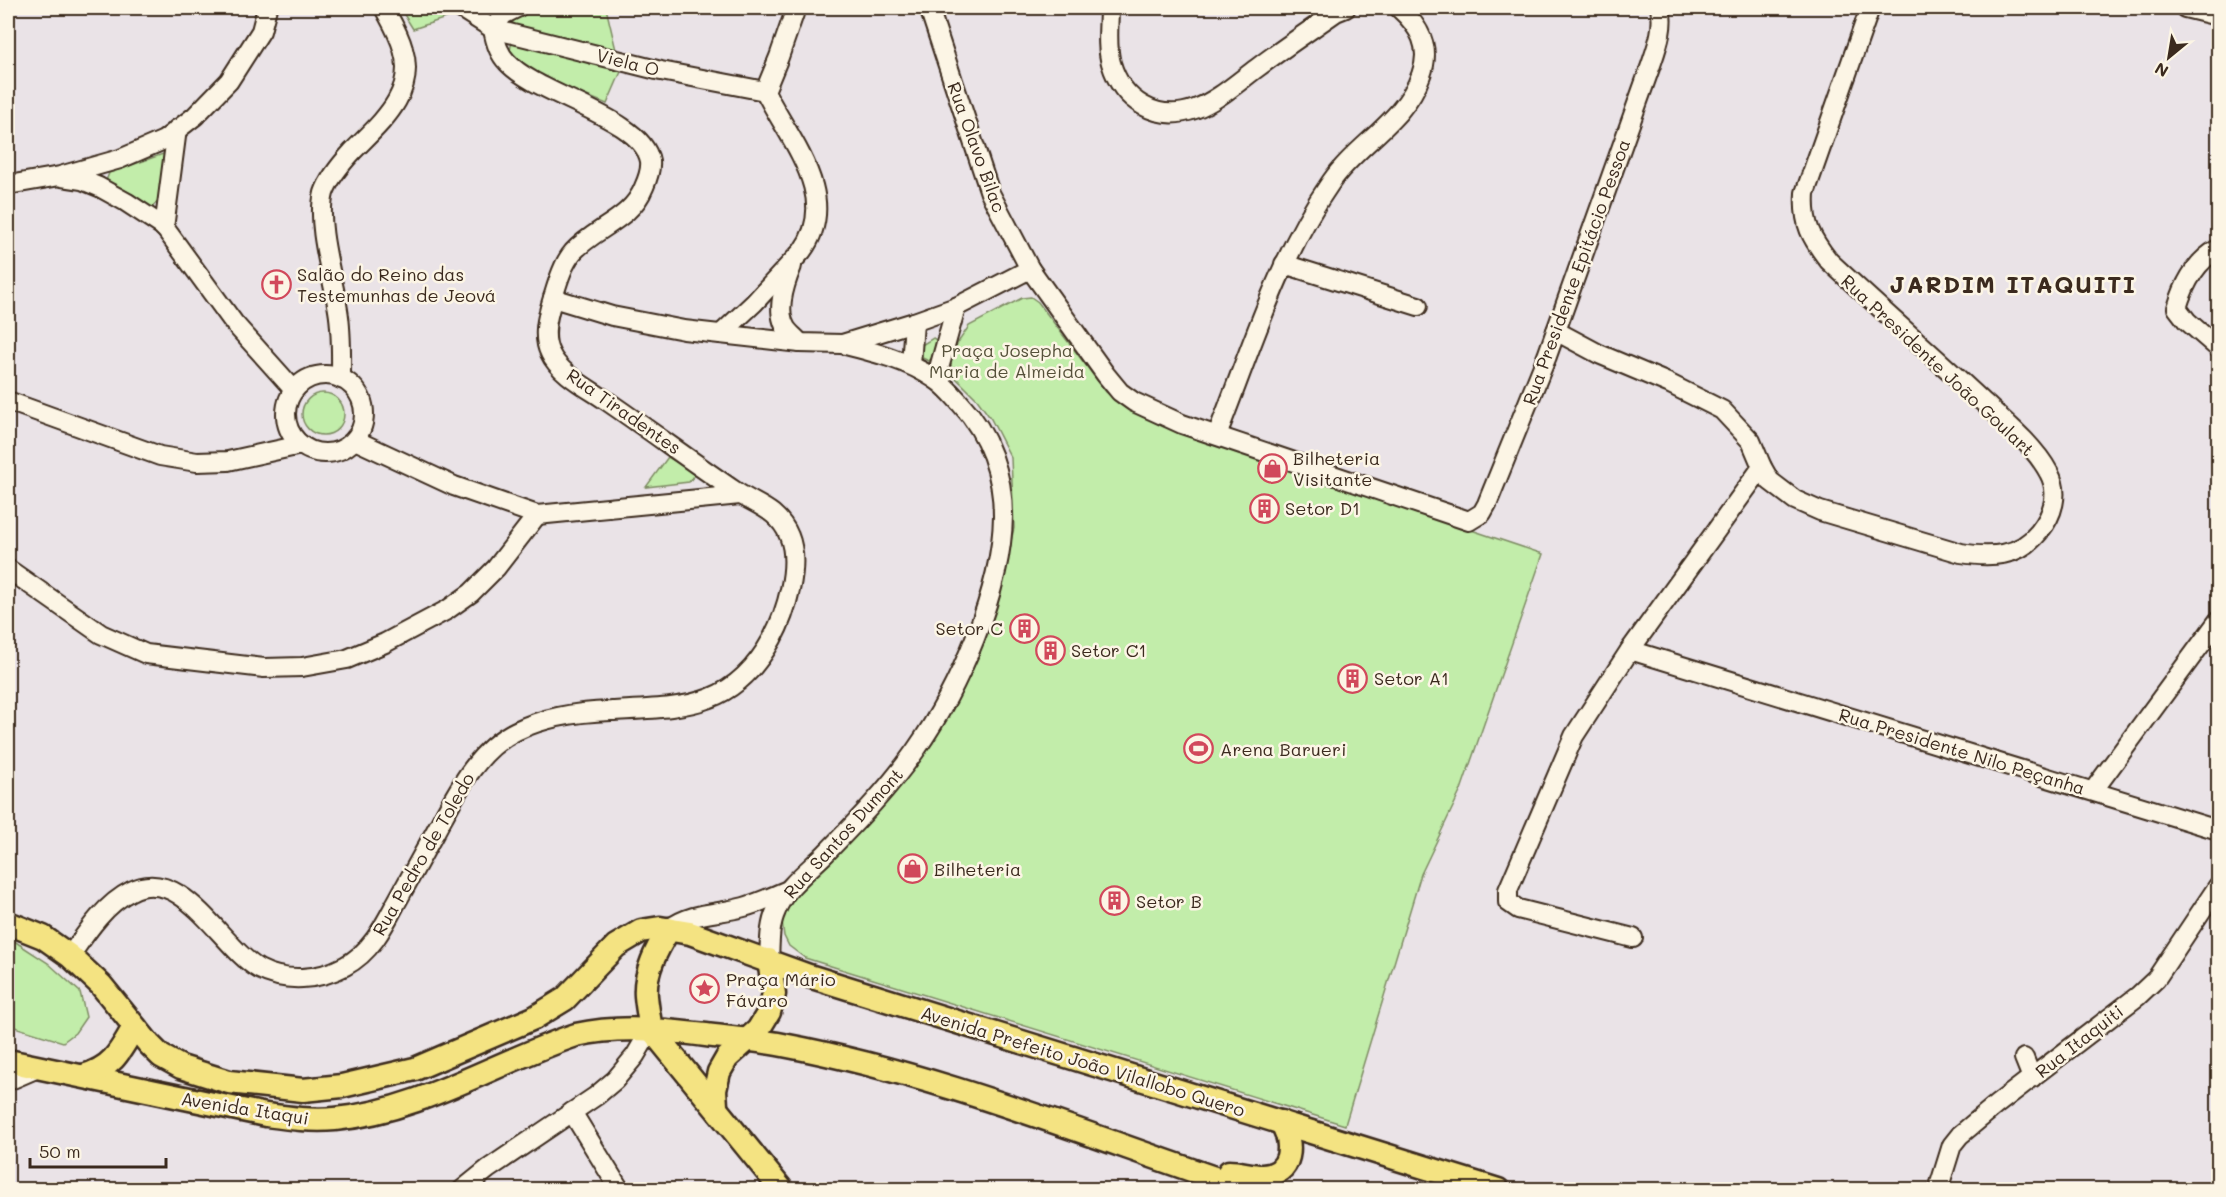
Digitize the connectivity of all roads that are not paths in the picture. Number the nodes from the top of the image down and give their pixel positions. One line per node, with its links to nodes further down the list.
1 (267, 8): 16 (street)
2 (384, 8): 34 (street)
3 (460, 8): 14 (street, Viela O)
4 (517, 8): 14 (street)
5 (796, 8): 15 (street)
6 (929, 8): 23 (street, Rua Olavo Bilac)
7 (1109, 8): 8 (street)
8 (1346, 8)
9 (1399, 8): 22 (street)
10 (1660, 8): 28 (street, Rua Presidente Epitácio Pessoa)
11 (1870, 8): 41 (street, Rua Presidente João Goulart)
12 (2185, 8): 13 (street)
13 (2218, 16)
14 (493, 29): 15 (street, Viela O); 24 (street, Rua Tiradentes)
15 (765, 91): 21 (street)
16 (177, 129): 17 (street); 19 (street)
17 (60, 176): 18 (street); 19 (street)
18 (8, 184)
19 (164, 228): 36 (street)
20 (2218, 249): 32 (street)
21 (795, 258): 29 (street); 30 (street)
22 (1284, 264): 25 (street); 38 (street)
23 (1030, 269): 26 (street); 38 (street, Rua Olavo Bilac)
24 (553, 298): 29 (street); 42 (street, Rua Tiradentes)
25 (1418, 306)
26 (956, 307): 27 (street); 35 (street)
27 (914, 322): 31 (street); 33 (street)
28 (1556, 331): 41 (street, Rua Presidente João Goulart); 44 (street, Rua Presidente Epitácio Pessoa)
29 (721, 334): 30 (street)
30 (800, 342): 31 (street)
31 (842, 344): 33 (street, Rua Santos Dumont)
32 (2218, 348)
33 (911, 365): 35 (street, Rua Santos Dumont)
34 (340, 379): 36 (street); 39 (street)
35 (936, 379): 51 (street, Rua Santos Dumont)
36 (294, 390): 40 (street)
37 (8, 401): 40 (street)
38 (1217, 435): 44 (street, Rua Olavo Bilac)
39 (355, 440): 40 (street); 43 (street)
40 (301, 445)
41 (1762, 467): 47 (street)
42 (740, 495): 43 (street); 55 (street, Rua Pedro de Toledo)
43 (537, 515): 45 (street)
44 (1463, 520)
45 (8, 569)
46 (2218, 621): 48 (street, Rua Presidente Nilo Peçanha)
47 (1630, 650): 48 (street, Rua Presidente Nilo Peçanha); 54 (street)
48 (2093, 791): 49 (street)
49 (2218, 830)
50 (2218, 886): 64 (street, Rua Itaquiti)
51 (788, 890): 53 (street); 56 (street, Rua Santos Dumont)
52 (8, 923): 55 (main road, Avenida Itaqui)
53 (669, 929): 56 (main road, Avenida Prefeito João Vilallobo Quero); 57 (main road, Avenida Itaqui); 58 (main road)
54 (1633, 938)
55 (70, 956): 57 (main road, Avenida Itaqui)
56 (769, 960): 59 (main road); 68 (main road, Avenida Prefeito João Vilallobo Quero)
57 (134, 1028): 63 (main road)
58 (651, 1029): 59 (main road); 63 (main road, Avenida Itaqui); 66 (main road); 67 (street)
59 (749, 1040): 66 (main road); 69 (main road)
60 (2024, 1058): 64 (street)
61 (8, 1061): 62 (main road, Avenida Itaqui)
62 (38, 1068): 63 (main road, Avenida Itaqui); 65 (street)
63 (83, 1076)
64 (2032, 1078): 75 (street, Rua Itaquiti)
65 (8, 1081)
66 (716, 1106): 72 (main road)
67 (572, 1112): 70 (street); 71 (street)
68 (1281, 1122): 69 (main road); 74 (main road, Avenida Prefeito João Vilallobo Quero)
69 (1210, 1176): 73 (main road)
70 (462, 1190)
71 (620, 1190)
72 (782, 1190)
73 (1250, 1190)
74 (1498, 1190)
75 (1938, 1190)

